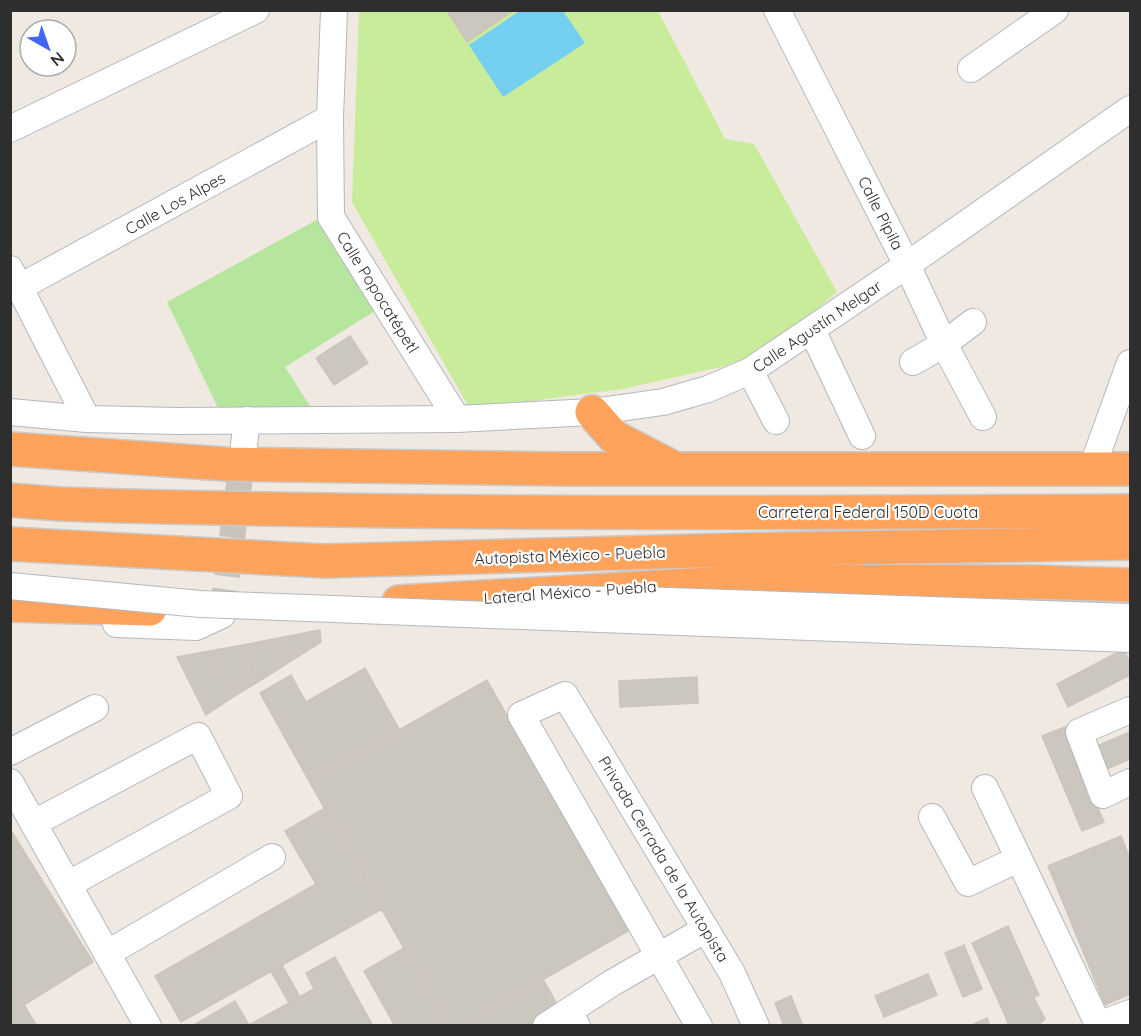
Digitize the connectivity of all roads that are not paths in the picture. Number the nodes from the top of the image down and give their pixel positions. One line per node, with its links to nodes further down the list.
1 (256, 10): 8 (street)
2 (333, 10): 7 (street, Calle Popocatépetl)
3 (777, 10): 9 (street, Calle Pípila)
4 (1055, 10): 5 (street)
5 (971, 69)
6 (1131, 109): 9 (street, Calle Agustín Melgar)
7 (330, 118): 10 (street, Calle Los Alpes); 21 (street, Calle Popocatépetl)
8 (10, 129)
9 (907, 265): 12 (street, Calle Agustín Melgar); 13 (street, Calle Pípila)
10 (15, 278): 20 (street)
11 (973, 322): 13 (street)
12 (812, 330): 16 (street, Calle Agustín Melgar); 23 (street)
13 (944, 344): 14 (street); 19 (street, Calle Pípila)
14 (913, 362)
15 (1131, 363): 26 (street)
16 (750, 371): 18 (street, Calle Agustín Melgar); 22 (street)
17 (10, 412): 20 (street, Calle Agustín Melgar)
18 (592, 412): 21 (street, Calle Agustín Melgar); 25 (highway)
19 (983, 417)
20 (87, 419): 21 (street, Calle Agustín Melgar)
21 (457, 419)
22 (776, 421)
23 (862, 436)
24 (10, 449): 25 (highway)
25 (674, 468): 26 (highway)
26 (1092, 468): 27 (highway)
27 (1131, 469)
28 (10, 500): 29 (highway, Carretera Federal 150D Cuota)
29 (1131, 511)
30 (1129, 543): 31 (highway, Autopista México - Puebla)
31 (10, 544)
32 (10, 575): 37 (street, bridge)
33 (1131, 585): 35 (highway, Lateral México - Puebla)
34 (10, 586): 39 (street, bridge)
35 (10, 605)
36 (222, 615): 38 (street)
37 (1131, 617)
38 (10, 620)
39 (1131, 639)
40 (95, 708): 42 (street)
41 (1131, 710): 44 (street)
42 (10, 752)
43 (10, 782): 47 (street)
44 (1131, 782)
45 (985, 788): 49 (street)
46 (932, 817): 49 (street)
47 (34, 823): 50 (street); 50 (street)
48 (272, 857): 52 (street)
49 (1018, 859): 57 (street)
50 (69, 884): 52 (street)
51 (706, 928): 53 (street); 53 (street, Privada Cerrada de la Autopista); 60 (street, Privada Cerrada de la Autopista)
52 (108, 953): 58 (street)
53 (658, 956): 55 (street); 56 (street)
54 (1131, 1013): 57 (street)
55 (574, 1018): 59 (street)
56 (698, 1025)
57 (1097, 1025)
58 (148, 1026)
59 (546, 1026)
60 (756, 1026)

